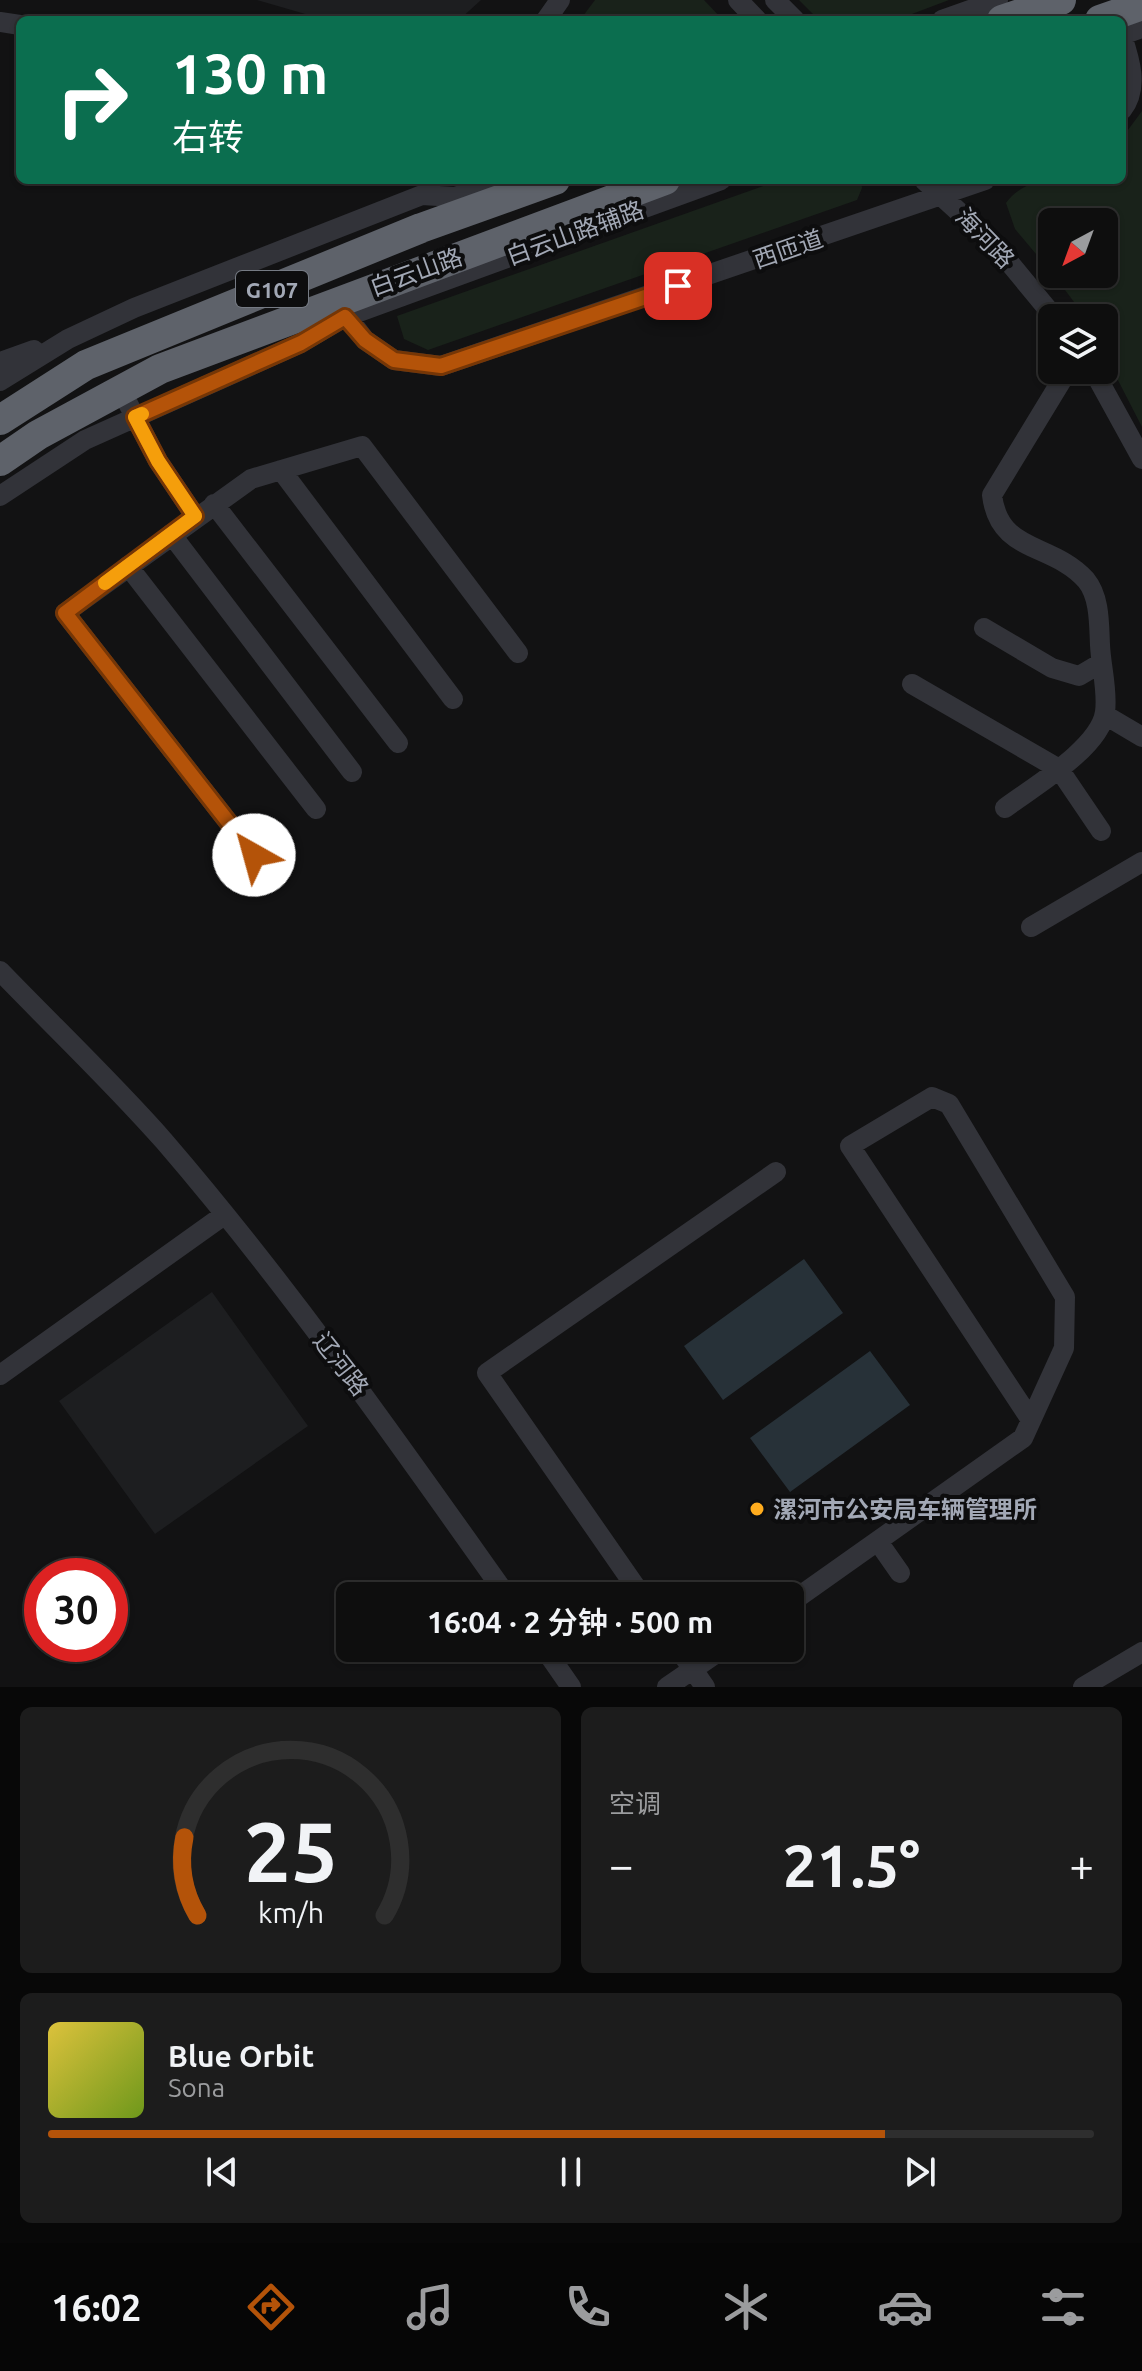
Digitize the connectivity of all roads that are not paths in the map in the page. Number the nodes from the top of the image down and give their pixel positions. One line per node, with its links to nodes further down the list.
1 (738, 0): 6 (street)
2 (775, 0): 7 (street)
3 (998, 0): 8 (street)
4 (1061, 0): 9 (highway)
5 (1142, 5): 10 (highway, bridge)
6 (753, 16)
7 (791, 16)
8 (953, 16)
9 (1014, 16)
10 (1111, 16)
11 (1126, 48): 12 (street)
12 (1126, 104)
13 (494, 184): 18 (street)
14 (544, 184): 20 (highway, 白云山路 / G107)
15 (655, 184): 22 (highway, 白云山路 / G107)
16 (709, 184): 22 (street, 白云山路辅路)
17 (962, 184): 19 (street, 西匝道)
18 (427, 187): 20 (street); 23 (street)
19 (939, 188): 21 (street, 海河路); 22 (street, 西匝道)
20 (421, 228): 25 (highway, 白云山路 / G107)
21 (1043, 304)
22 (341, 309): 29 (highway, 白云山路 / G107); 30 (street, 白云山路辅路)
23 (68, 339): 24 (street); 25 (street); 26 (street)
24 (0, 362)
25 (86, 365): 31 (highway, 白云山路 / G107)
26 (0, 381)
27 (1059, 384): 42 (street)
28 (1101, 384): 32 (street)
29 (121, 390): 30 (street); 33 (highway, 白云山路 / G107)
30 (135, 417): 35 (street, 白云山路辅路); 37 (street)
31 (0, 420)
32 (1142, 459)
33 (0, 461)
34 (281, 470): 36 (street); 41 (street); 44 (street)
35 (0, 496)
36 (214, 504): 37 (street); 47 (street)
37 (195, 516): 38 (street)
38 (171, 534): 39 (street); 49 (street)
39 (128, 566): 51 (street); 53 (street)
40 (984, 628): 42 (street)
41 (518, 653)
42 (1101, 663): 45 (street)
43 (912, 684): 48 (street)
44 (453, 699)
45 (1105, 715): 46 (street); 48 (street)
46 (1142, 737)
47 (398, 743)
48 (1059, 769): 50 (street); 52 (street)
49 (352, 772)
50 (1005, 808)
51 (316, 809)
52 (1101, 831)
53 (254, 855)
54 (1142, 862): 55 (street)
55 (1031, 927)
56 (0, 971): 58 (street, 辽河路)
57 (0, 985): 58 (street, 辽河路)
58 (163, 1140): 60 (street, 辽河路)
59 (776, 1172): 66 (street)
60 (224, 1215): 61 (street); 65 (street, 辽河路)
61 (0, 1375)
62 (1031, 1420): 62 (street); 63 (street)
63 (879, 1543): 64 (street); 67 (street)
64 (900, 1573)
65 (497, 1582)
66 (632, 1582)
67 (804, 1594)
68 (1142, 1652): 76 (street)
69 (554, 1662): 73 (street)
70 (688, 1662): 72 (street)
71 (703, 1662): 72 (street)
72 (693, 1669): 74 (street); 75 (street)
73 (571, 1687)
74 (667, 1687)
75 (705, 1687)
76 (1083, 1687)

